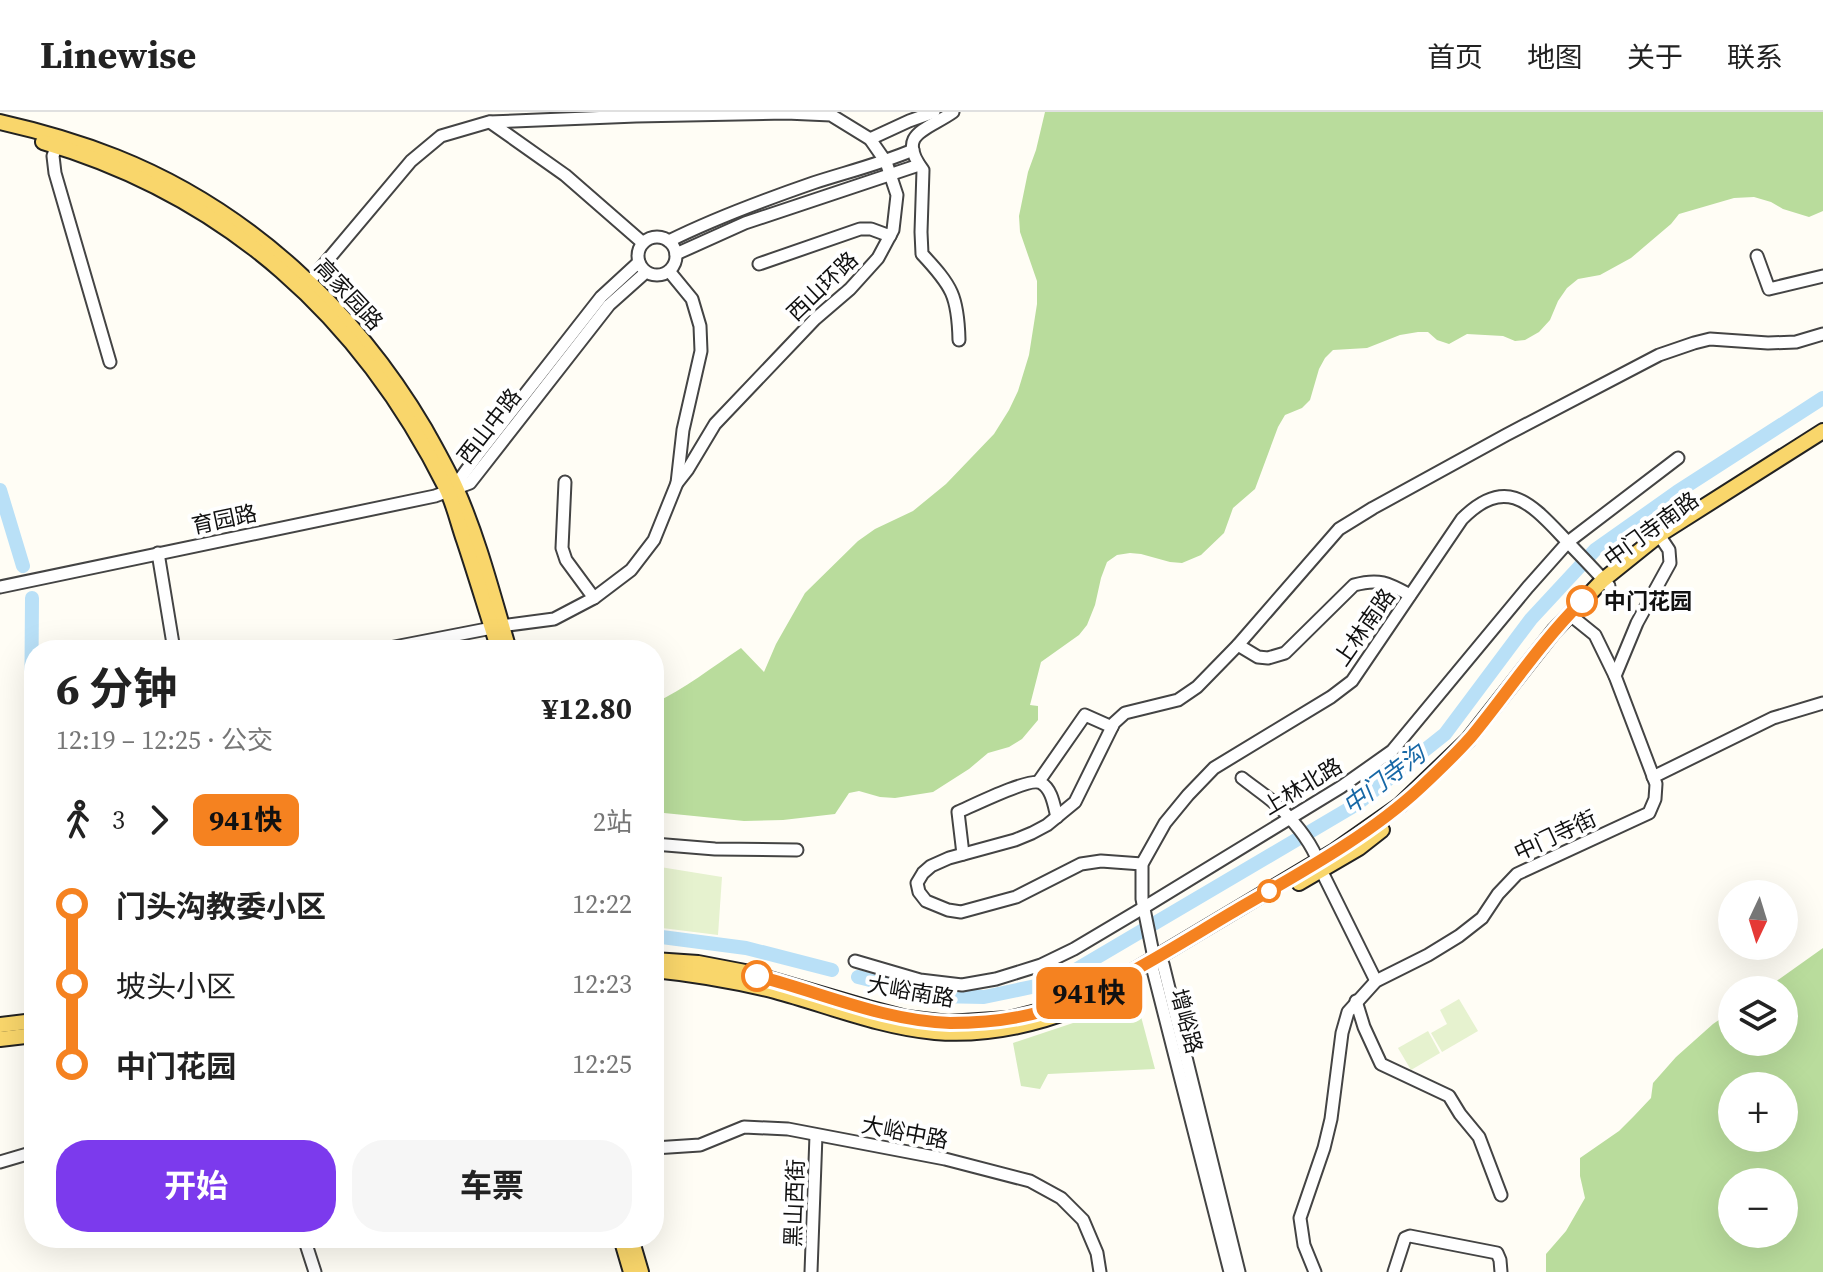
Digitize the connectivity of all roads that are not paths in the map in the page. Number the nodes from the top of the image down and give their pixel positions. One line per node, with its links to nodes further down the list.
1 (934, 112): 9 (street)
2 (953, 112): 11 (street)
3 (766, 113): 4 (street, 西山环路); 9 (street, 西山环路)
4 (665, 114): 5 (street, 西山环路)
5 (533, 116): 7 (street, 西山环路)
6 (0, 122): 10 (main road, 高家园路)
7 (489, 122): 17 (street); 24 (street, 西山环路)
8 (0, 131): 10 (main road, 高家园路)
9 (870, 139): 12 (street, 西山环路)
10 (58, 141): 24 (main road, 高家园路); 27 (street); 33 (main road, 高家园路)
11 (913, 150): 12 (street); 13 (street)
12 (886, 162): 14 (street, 西山环路); 16 (street)
13 (919, 165): 14 (street); 26 (street)
14 (890, 175): 15 (street, 西山环路); 18 (street)
15 (890, 236): 20 (street); 32 (street, 西山环路)
16 (669, 241): 17 (street); 18 (street)
17 (643, 243): 21 (street)
18 (676, 254): 22 (street)
19 (1757, 256): 23 (street)
20 (759, 264)
21 (643, 267): 22 (street); 33 (street, 西山中路)
22 (669, 271): 32 (street)
23 (1823, 276)
24 (310, 281): 33 (main road, 高家园路)
25 (1823, 334): 47 (street)
26 (959, 340)
27 (110, 362)
28 (1823, 431): 34 (main road, 中门寺南路)
29 (1823, 441): 34 (main road, 中门寺南路)
30 (1678, 458): 35 (street, 上林北路)
31 (565, 482): 40 (street)
32 (677, 483): 40 (street, 西山环路)
33 (452, 489): 36 (street, 育园路); 42 (main road, 高家园路)
34 (1662, 539): 37 (main road, 中门寺南路); 48 (street)
35 (1568, 542): 37 (street, 上林南路); 39 (street, 上林南路); 55 (street, 上林北路)
36 (158, 553): 38 (street, 育园路); 43 (street)
37 (1603, 579): 41 (main road, 中门寺南路)
38 (0, 587)
39 (1410, 595): 47 (street); 59 (street, 上林南路)
40 (594, 598): 42 (street, 西山环路)
41 (1572, 617): 48 (street, 中门寺街); 60 (main road, 中门寺南路)
42 (496, 627): 44 (street, 西山环路); 45 (main road, 高家园路); 46 (main road, 高家园路)
43 (172, 640)
44 (430, 640)
45 (498, 640)
46 (503, 640)
47 (1238, 645): 50 (street)
48 (1615, 676): 51 (street, 中门寺街)
49 (1823, 703): 51 (street)
50 (1112, 727): 53 (street); 54 (street)
51 (1653, 777): 66 (street, 中门寺街)
52 (1242, 778): 55 (street)
53 (1039, 781): 54 (street); 58 (street)
54 (1057, 817): 58 (street)
55 (1289, 818): 60 (street); 61 (street, 上林北路)
56 (664, 845): 57 (street)
57 (797, 850)
58 (963, 854): 59 (street)
59 (1142, 864): 61 (street)
60 (1319, 865): 64 (main road, 中门寺南路); 66 (street)
61 (1144, 914): 63 (street, 上林北路); 64 (street)
62 (664, 961): 64 (main road, 大峪南路)
63 (855, 961)
64 (1156, 964): 65 (main road, 大峪南路); 85 (street, 增峪路); 86 (street, 增峪路)
65 (664, 971)
66 (1376, 981): 67 (street, 中门寺街)
67 (1356, 1001): 76 (street); 87 (street, 中门寺街)
68 (24, 1022): 69 (main road)
69 (0, 1025)
70 (24, 1036): 71 (main road)
71 (0, 1039)
72 (816, 1135): 73 (street, 大峪中路); 83 (street, 黑山西街); 84 (street, 大峪中路)
73 (664, 1147)
74 (24, 1155): 75 (street)
75 (0, 1162)
76 (1501, 1195)
77 (307, 1248): 80 (street)
78 (624, 1248): 81 (main road)
79 (634, 1248): 82 (main road)
80 (315, 1272)
81 (631, 1272)
82 (641, 1272)
83 (811, 1272)
84 (1100, 1272)
85 (1230, 1272)
86 (1239, 1272)
87 (1315, 1272)
88 (1394, 1272): 89 (street)
89 (1501, 1272)

